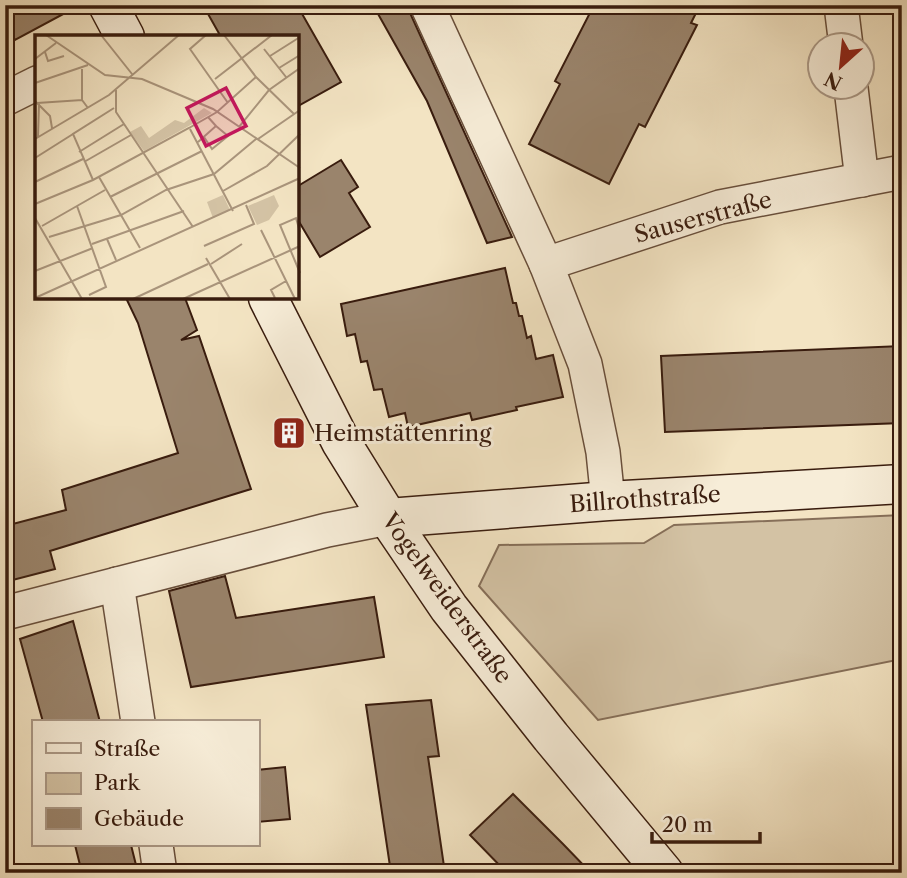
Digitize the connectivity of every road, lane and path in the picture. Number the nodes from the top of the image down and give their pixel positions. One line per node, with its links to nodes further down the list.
1 (108, 5): 5 (main road)
2 (427, 5): 11 (street)
3 (841, 5): 4 (street)
4 (844, 32)
5 (124, 35)
6 (35, 84): 7 (street)
7 (5, 99)
8 (853, 102): 10 (street)
9 (902, 172): 10 (street, Sauserstraße)
10 (862, 180): 11 (street, Sauserstraße)
11 (546, 264): 14 (street)
12 (269, 299): 15 (main road, Vogelweiderstraße)
13 (902, 484): 14 (main road, Billrothstraße)
14 (608, 501): 15 (main road, Billrothstraße)
15 (388, 518): 16 (street); 21 (main road, Vogelweiderstraße)
16 (117, 584): 17 (street); 18 (street)
17 (5, 613)
18 (138, 720)
19 (156, 846): 20 (street)
20 (160, 873)
21 (664, 873)

